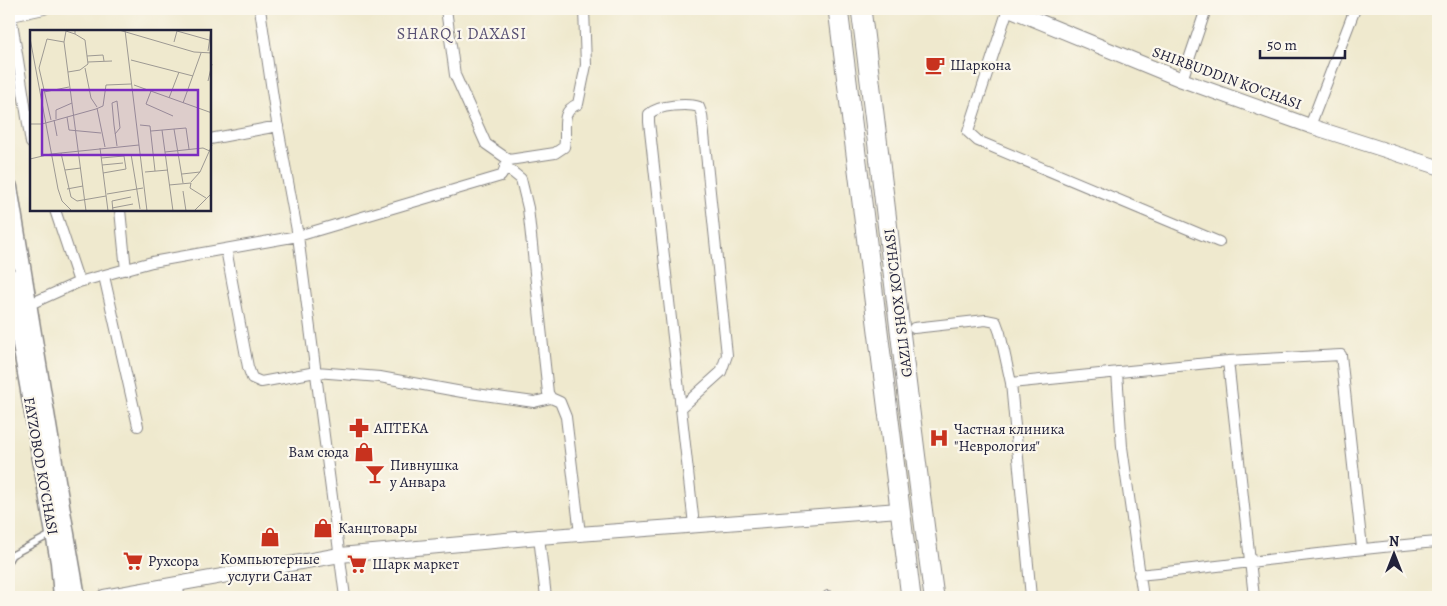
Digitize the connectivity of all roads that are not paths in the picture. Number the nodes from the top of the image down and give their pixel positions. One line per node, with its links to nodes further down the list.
1 (44, 9): 10 (street)
2 (260, 9): 12 (street)
3 (446, 9): 16 (street)
4 (584, 9): 16 (street)
5 (838, 9): 37 (highway, GAZLI SHOX KO'CHASI)
6 (861, 9): 55 (highway, GAZLI SHOX KO'CHASI)
7 (1008, 9): 11 (street, SHIRBUDDIN KO'CHASI); 22 (street)
8 (1206, 9): 11 (street)
9 (1355, 9): 13 (street)
10 (11, 12): 14 (street)
11 (1182, 80): 13 (street, SHIRBUDDIN KO'CHASI)
12 (278, 126): 15 (street); 21 (street)
13 (1310, 126): 17 (street, SHIRBUDDIN KO'CHASI)
14 (30, 136)
15 (211, 139)
16 (507, 163): 21 (street); 34 (street)
17 (1438, 167)
18 (9, 187): 28 (main road)
19 (55, 211): 27 (street)
20 (120, 211): 24 (street)
21 (298, 236): 23 (street); 31 (street)
22 (1219, 242)
23 (226, 249): 24 (street); 31 (street)
24 (126, 270): 26 (street)
25 (9, 276): 28 (main road, FAYZOBOD KO'CHASI)
26 (104, 276): 27 (street); 36 (street)
27 (79, 282): 28 (street)
28 (17, 310): 39 (main road, FAYZOBOD KO'CHASI); 50 (main road)
29 (914, 328): 33 (street)
30 (1228, 361): 32 (street); 43 (street); 46 (street)
31 (316, 372): 34 (street); 44 (street)
32 (1117, 372): 33 (street); 47 (street)
33 (1011, 383): 56 (street)
34 (551, 398): 40 (street)
35 (680, 408): 35 (street); 38 (street)
36 (138, 426)
37 (899, 510): 38 (street); 54 (highway, GAZLI SHOX KO'CHASI)
38 (694, 525): 40 (street)
39 (53, 534): 45 (lane); 49 (main road, FAYZOBOD KO'CHASI)
40 (580, 534): 41 (street)
41 (539, 537): 44 (street); 53 (street)
42 (1438, 542): 43 (street)
43 (1362, 548): 46 (street)
44 (340, 555): 48 (street); 52 (street)
45 (9, 560)
46 (1249, 563): 47 (street); 58 (street)
47 (1139, 575): 57 (street)
48 (179, 590): 51 (street)
49 (62, 597)
50 (77, 597)
51 (104, 597)
52 (345, 597)
53 (546, 597)
54 (911, 597)
55 (934, 597)
56 (1031, 597)
57 (1143, 597)
58 (1254, 597)

